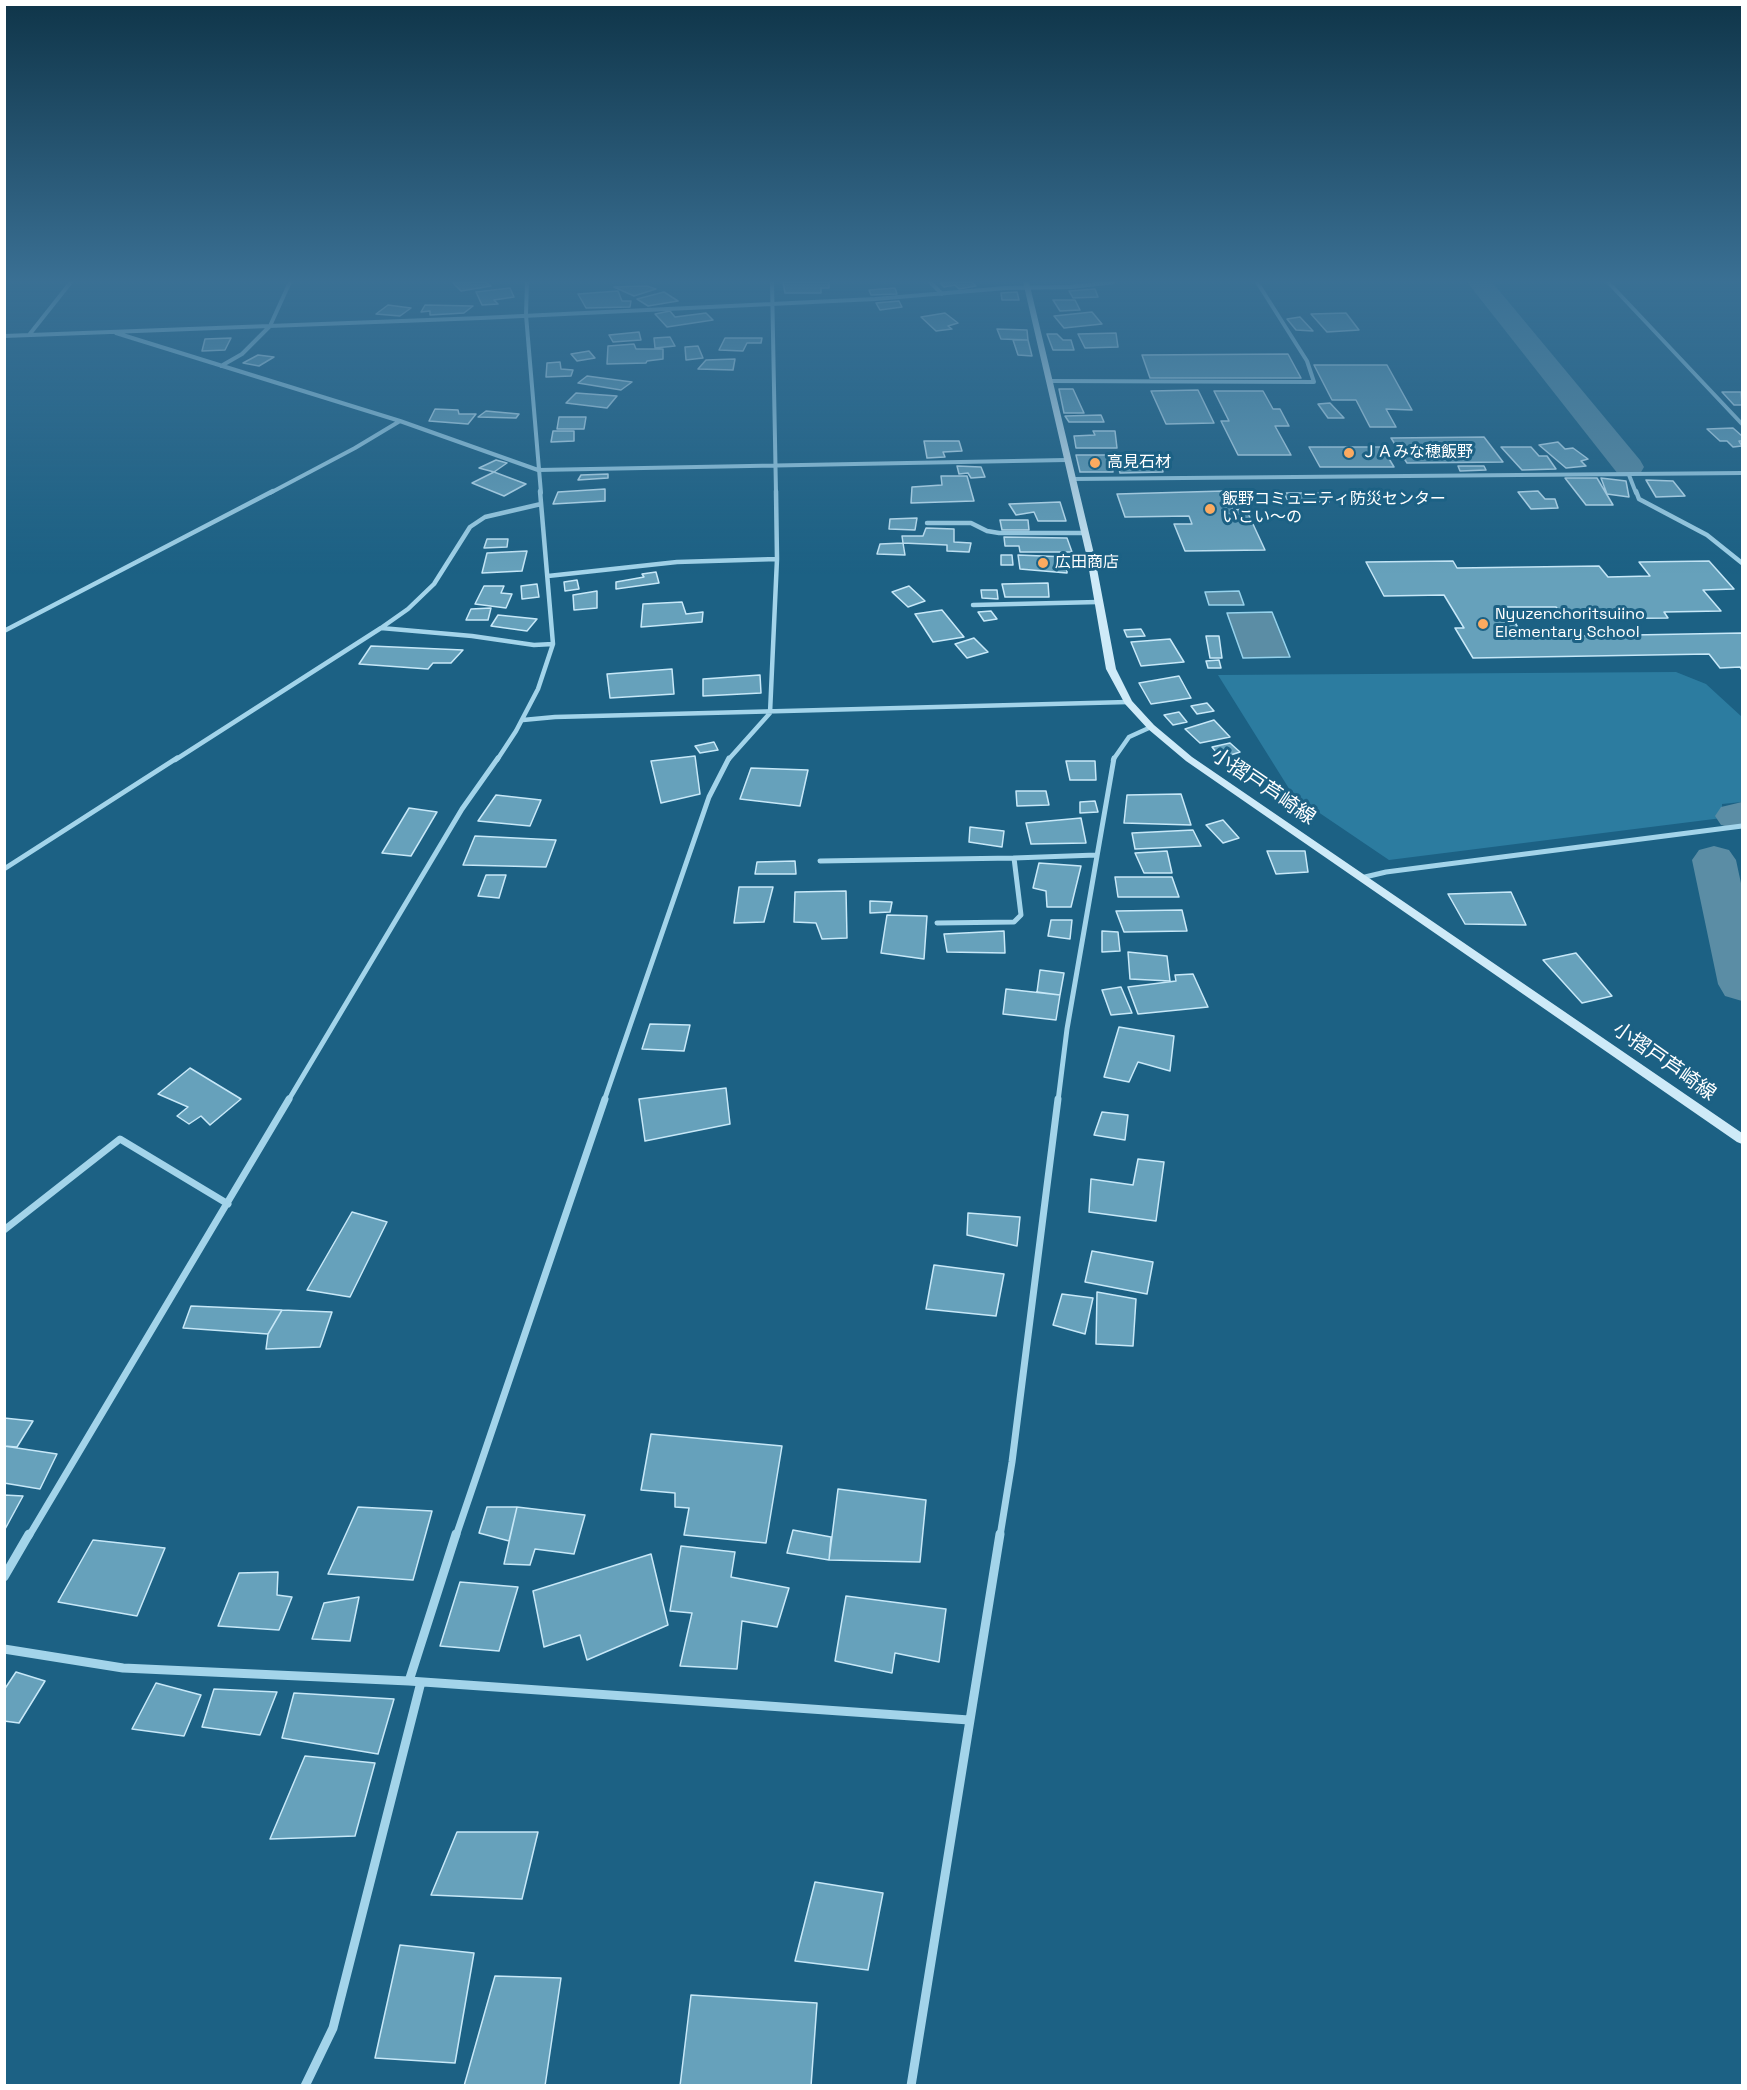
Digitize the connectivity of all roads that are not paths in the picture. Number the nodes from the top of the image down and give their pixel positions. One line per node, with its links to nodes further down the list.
1 (264, 380): 7 (street)
2 (530, 380): 11 (street)
3 (774, 380): 10 (street)
4 (1313, 380): 6 (street)
5 (1701, 380): 8 (street)
6 (1050, 381): 9 (main road, 小摺戸芦崎線)
7 (400, 421): 11 (street); 24 (street)
8 (1743, 424)
9 (1066, 460): 10 (street); 14 (main road, 小摺戸芦崎線)
10 (776, 465): 11 (street); 18 (street)
11 (538, 470): 15 (street)
12 (1743, 473): 13 (street)
13 (1629, 475): 14 (street); 19 (street)
14 (1072, 479): 17 (main road, 小摺戸芦崎線)
15 (541, 504): 20 (street); 23 (street)
16 (927, 523): 17 (street)
17 (1085, 532): 21 (main road, 小摺戸芦崎線)
18 (777, 559): 20 (street); 27 (street)
19 (1743, 563)
20 (548, 576): 25 (street)
21 (1098, 602): 22 (street); 26 (main road, 小摺戸芦崎線)
22 (973, 604)
23 (381, 628): 25 (street); 34 (street)
24 (4, 631)
25 (553, 644): 28 (street)
26 (1128, 702): 27 (street); 29 (main road, 小摺戸芦崎線)
27 (770, 713): 28 (street); 42 (street)
28 (523, 720): 38 (street)
29 (1151, 726): 31 (street); 35 (main road, 小摺戸芦崎線)
30 (1743, 826): 35 (street)
31 (1096, 855): 32 (street); 44 (street)
32 (1014, 858): 33 (street); 36 (street)
33 (820, 861)
34 (4, 869)
35 (1365, 878): 37 (main road, 小摺戸芦崎線)
36 (937, 923)
37 (1743, 1139)
38 (228, 1204): 39 (street); 40 (street)
39 (4, 1230)
40 (4, 1577)
41 (4, 1649): 42 (street)
42 (409, 1681): 43 (street)
43 (421, 1682): 44 (street); 45 (street)
44 (969, 1720): 46 (street)
45 (305, 2085)
46 (911, 2085)

